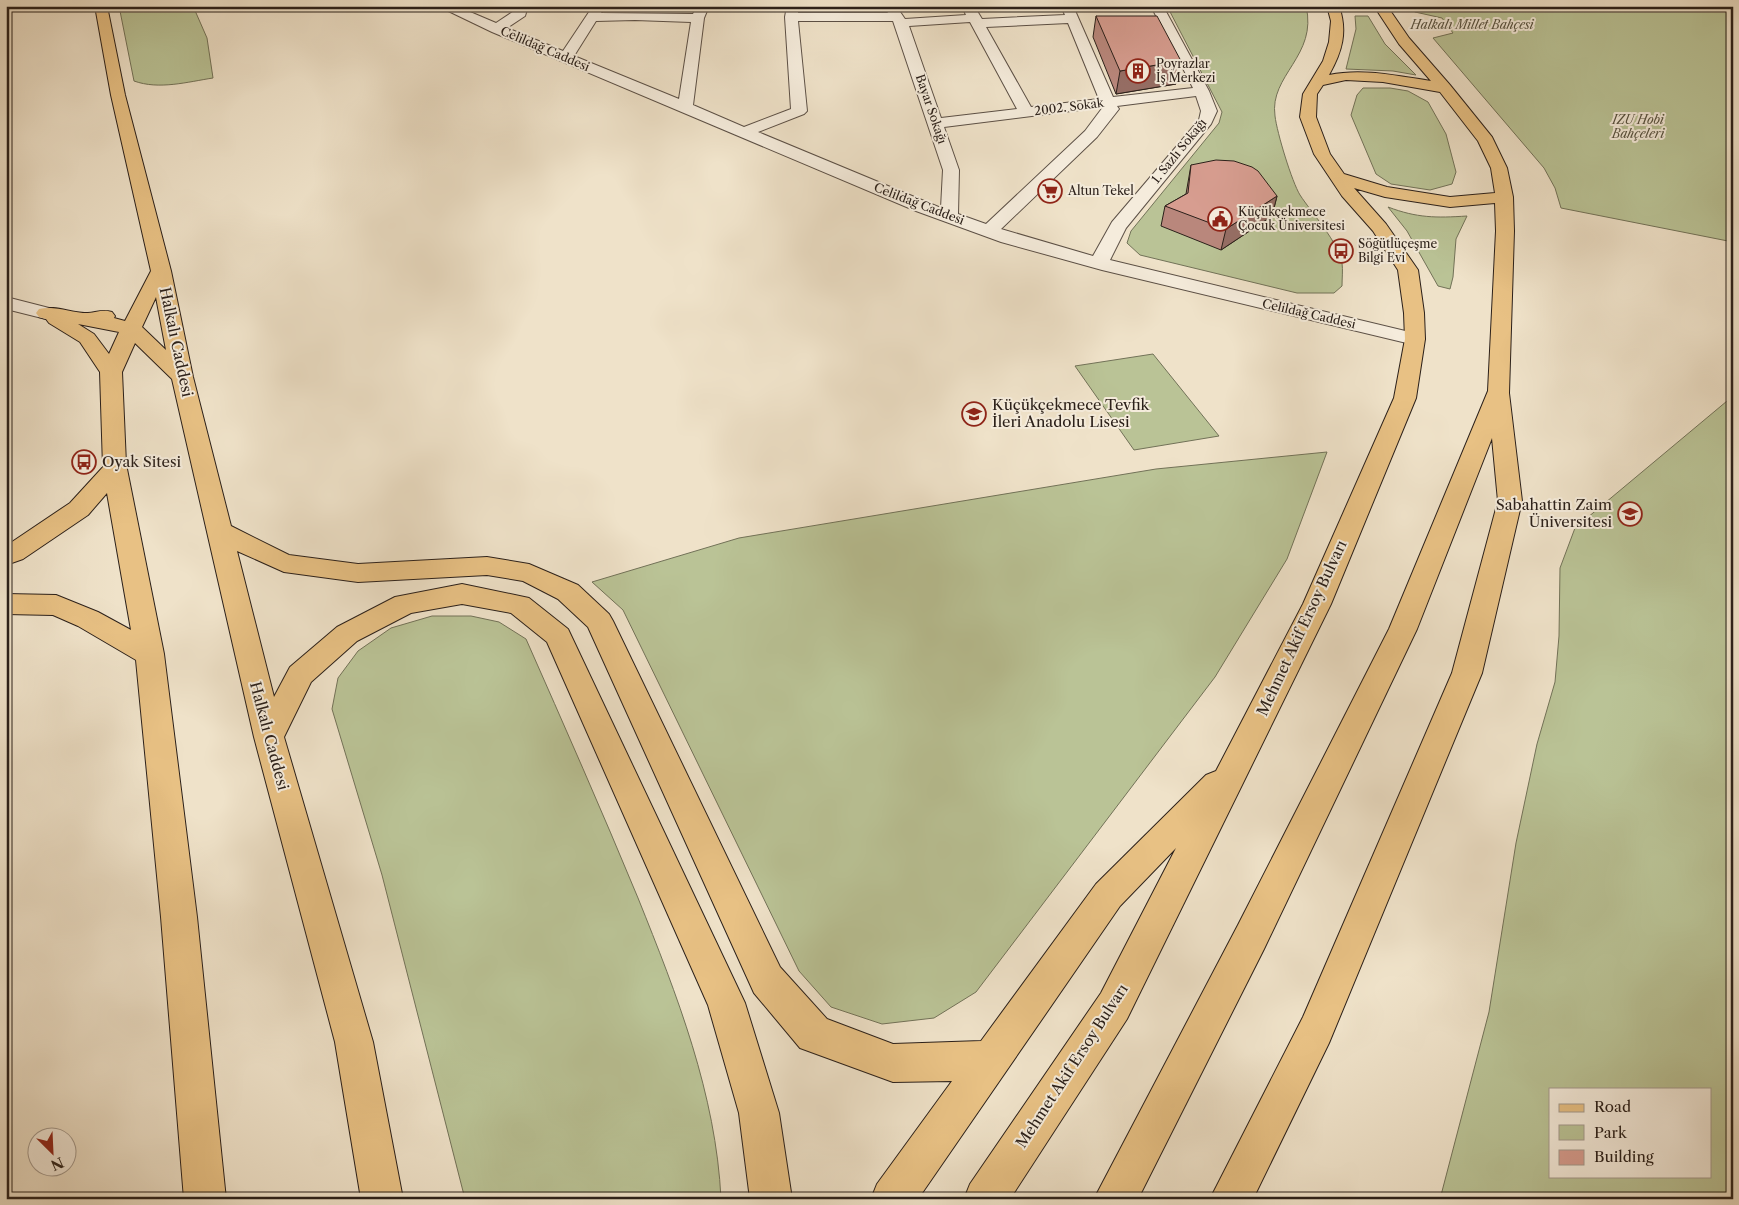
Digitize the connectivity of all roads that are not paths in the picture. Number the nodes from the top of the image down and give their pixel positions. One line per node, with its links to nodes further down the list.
1 (101, 6): 29 (main road, Halkalı Caddesi)
2 (444, 6): 14 (street, Celildağ Caddesi)
3 (522, 6): 14 (street)
4 (1157, 6): 18 (street, 1. Sazlı Sokağı)
5 (1333, 6): 16 (main road, Mehmet Akif Ersoy Bulvarı)
6 (1380, 6): 17 (main road)
7 (596, 11): 8 (street); 15 (street)
8 (638, 11): 9 (street)
9 (700, 12): 20 (street)
10 (792, 12): 12 (street); 23 (street)
11 (1070, 13): 13 (street); 19 (street)
12 (896, 15): 13 (street); 22 (street, Bayar Sokağı)
13 (973, 16): 21 (street)
14 (496, 29): 15 (street, Celildağ Caddesi)
15 (566, 58): 20 (street, Celildağ Caddesi)
16 (1317, 82): 17 (main road); 24 (main road, Mehmet Akif Ersoy Bulvarı)
17 (1445, 88): 25 (main road)
18 (1202, 91): 19 (street, 2002. Sokak); 28 (street, 1. Sazlı Sokağı)
19 (1110, 102): 21 (street, 2002. Sokak); 27 (street)
20 (685, 108): 23 (street, Celildağ Caddesi)
21 (1026, 112): 22 (street, 2002. Sokak)
22 (935, 123): 26 (street, Bayar Sokağı)
23 (744, 132): 26 (street, Celildağ Caddesi)
24 (1340, 178): 25 (main road); 34 (main road, Mehmet Akif Ersoy Bulvarı)
25 (1504, 196): 37 (main road)
26 (949, 216): 27 (street, Celildağ Caddesi)
27 (989, 231): 28 (street, Celildağ Caddesi)
28 (1100, 263): 34 (street, Celildağ Caddesi)
29 (155, 282): 32 (main road); 33 (main road, Halkalı Caddesi); 36 (main road, Halkalı Caddesi)
30 (6, 303): 31 (street)
31 (46, 313): 32 (main road); 35 (main road)
32 (87, 319): 33 (main road)
33 (131, 328): 35 (main road, Halkalı Caddesi); 36 (main road)
34 (1415, 339): 44 (main road, Mehmet Akif Ersoy Bulvarı)
35 (111, 372): 38 (main road, Halkalı Caddesi)
36 (182, 376): 39 (main road, Halkalı Caddesi)
37 (1499, 391): 51 (main road); 52 (main road)
38 (115, 468): 40 (main road); 42 (main road, Halkalı Caddesi)
39 (219, 531): 43 (main road, Halkalı Caddesi); 45 (main road)
40 (6, 556)
41 (6, 604): 42 (main road)
42 (150, 654): 46 (main road, Halkalı Caddesi)
43 (269, 737): 47 (main road, Halkalı Caddesi); 48 (main road)
44 (1236, 765): 45 (main road); 50 (main road, Mehmet Akif Ersoy Bulvarı)
45 (989, 1060): 49 (main road)
46 (205, 1199)
47 (382, 1199)
48 (771, 1199)
49 (892, 1199)
50 (985, 1199)
51 (1115, 1199)
52 (1231, 1199)

